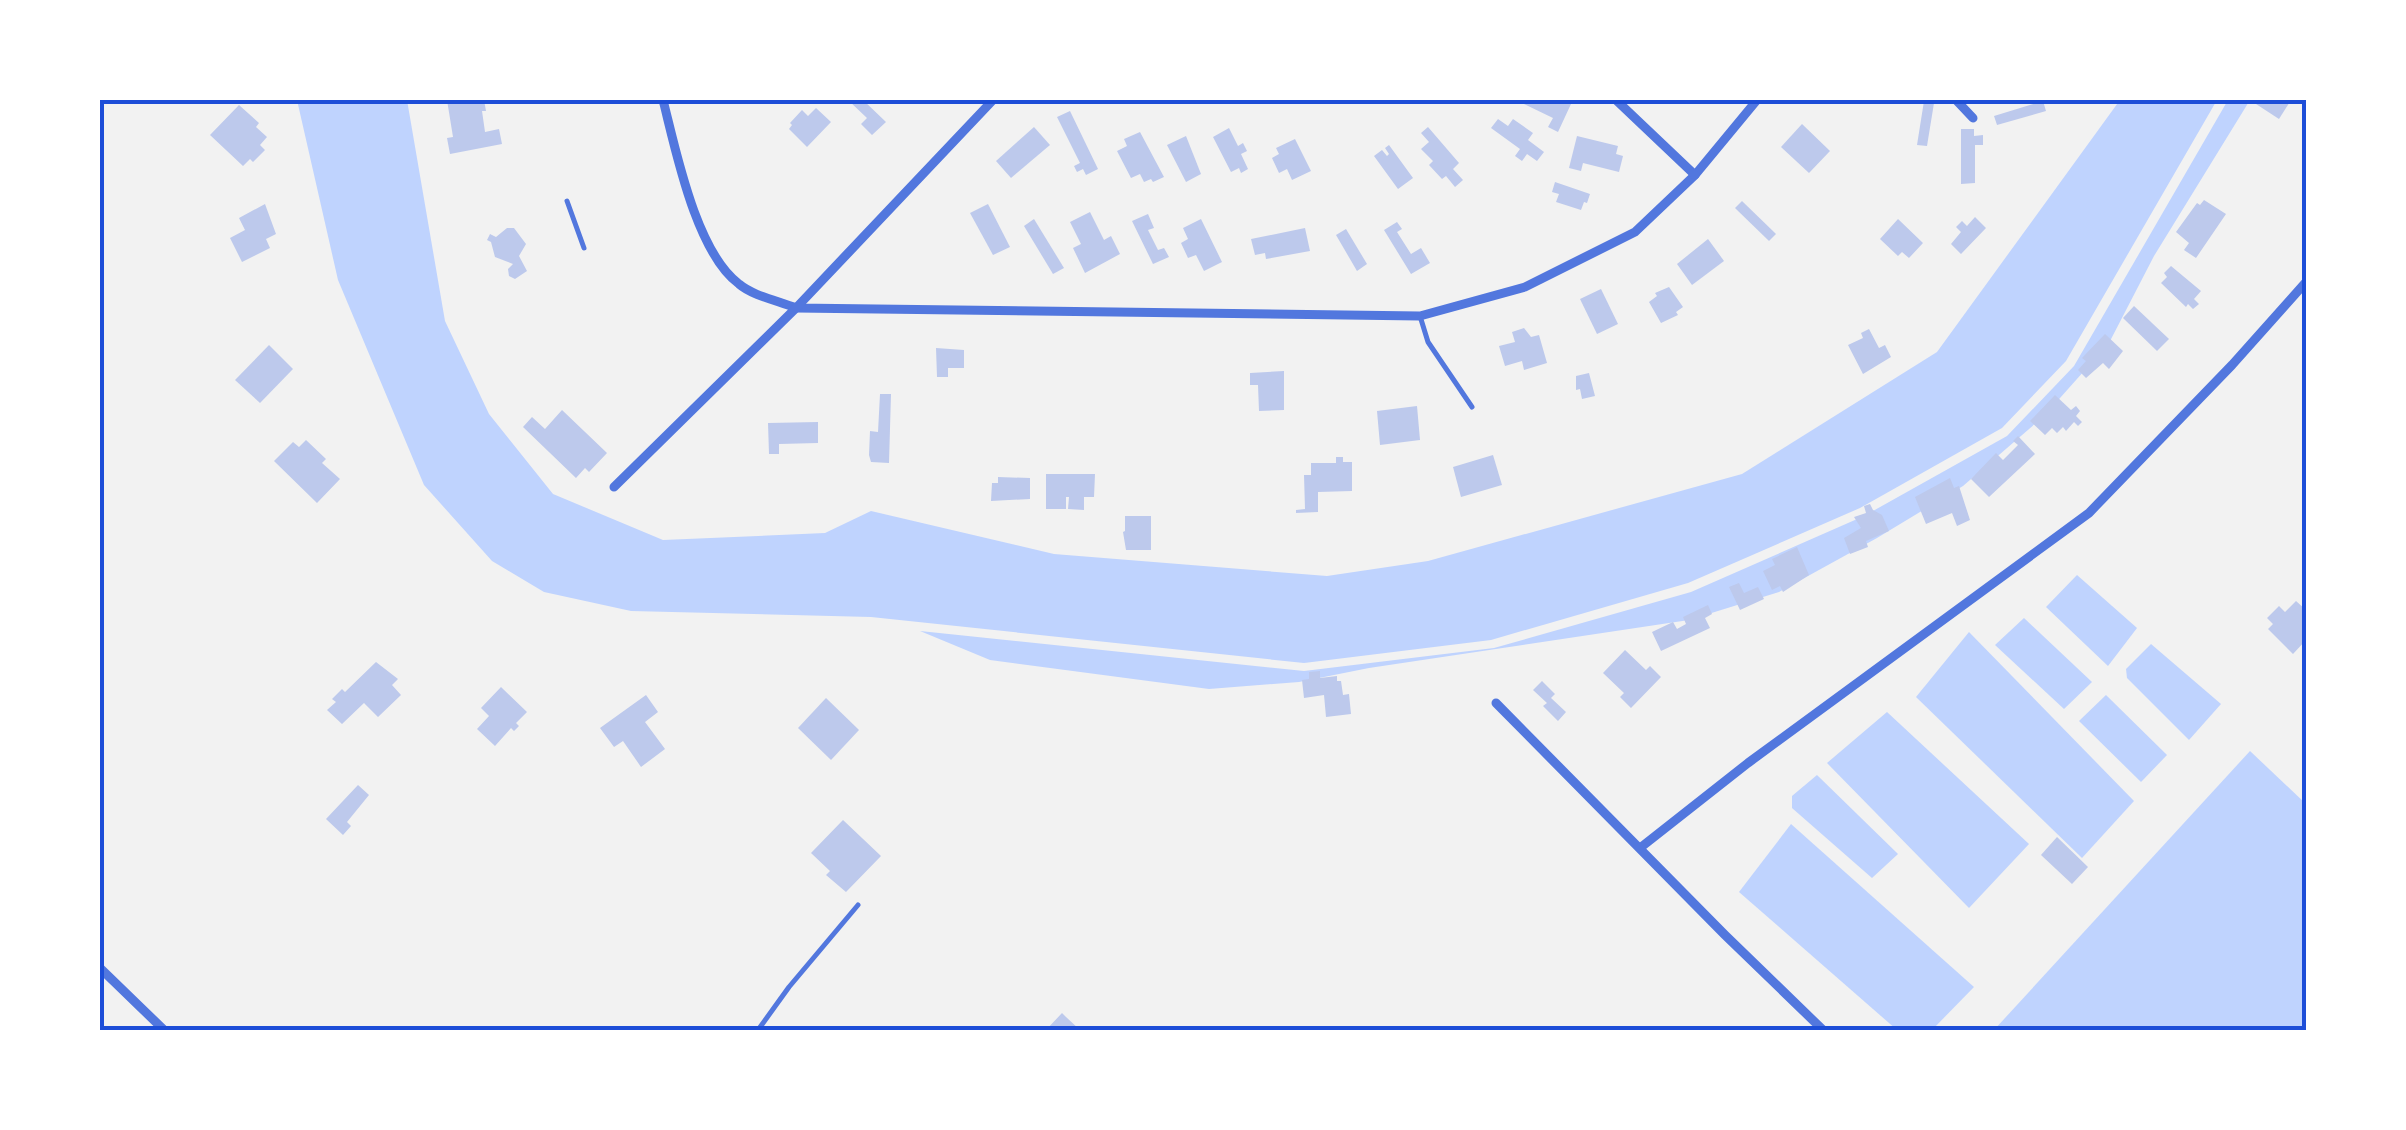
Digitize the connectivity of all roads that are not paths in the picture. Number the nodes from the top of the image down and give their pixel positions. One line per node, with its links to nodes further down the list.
1 (663, 100): 11 (street)
2 (993, 100): 11 (street)
3 (1616, 100): 7 (street)
4 (1757, 100): 7 (street)
5 (1956, 100): 6 (street)
6 (1973, 118)
7 (1695, 175): 12 (street)
8 (567, 201): 9 (lane)
9 (584, 248)
10 (2306, 282): 16 (street)
11 (796, 308): 12 (street); 14 (street)
12 (1420, 316): 13 (lane)
13 (1472, 407)
14 (614, 487)
15 (1496, 703): 16 (street)
16 (1640, 848): 21 (street)
17 (858, 905): 20 (lane)
18 (100, 968): 19 (street)
19 (164, 1030)
20 (758, 1030)
21 (1823, 1030)

